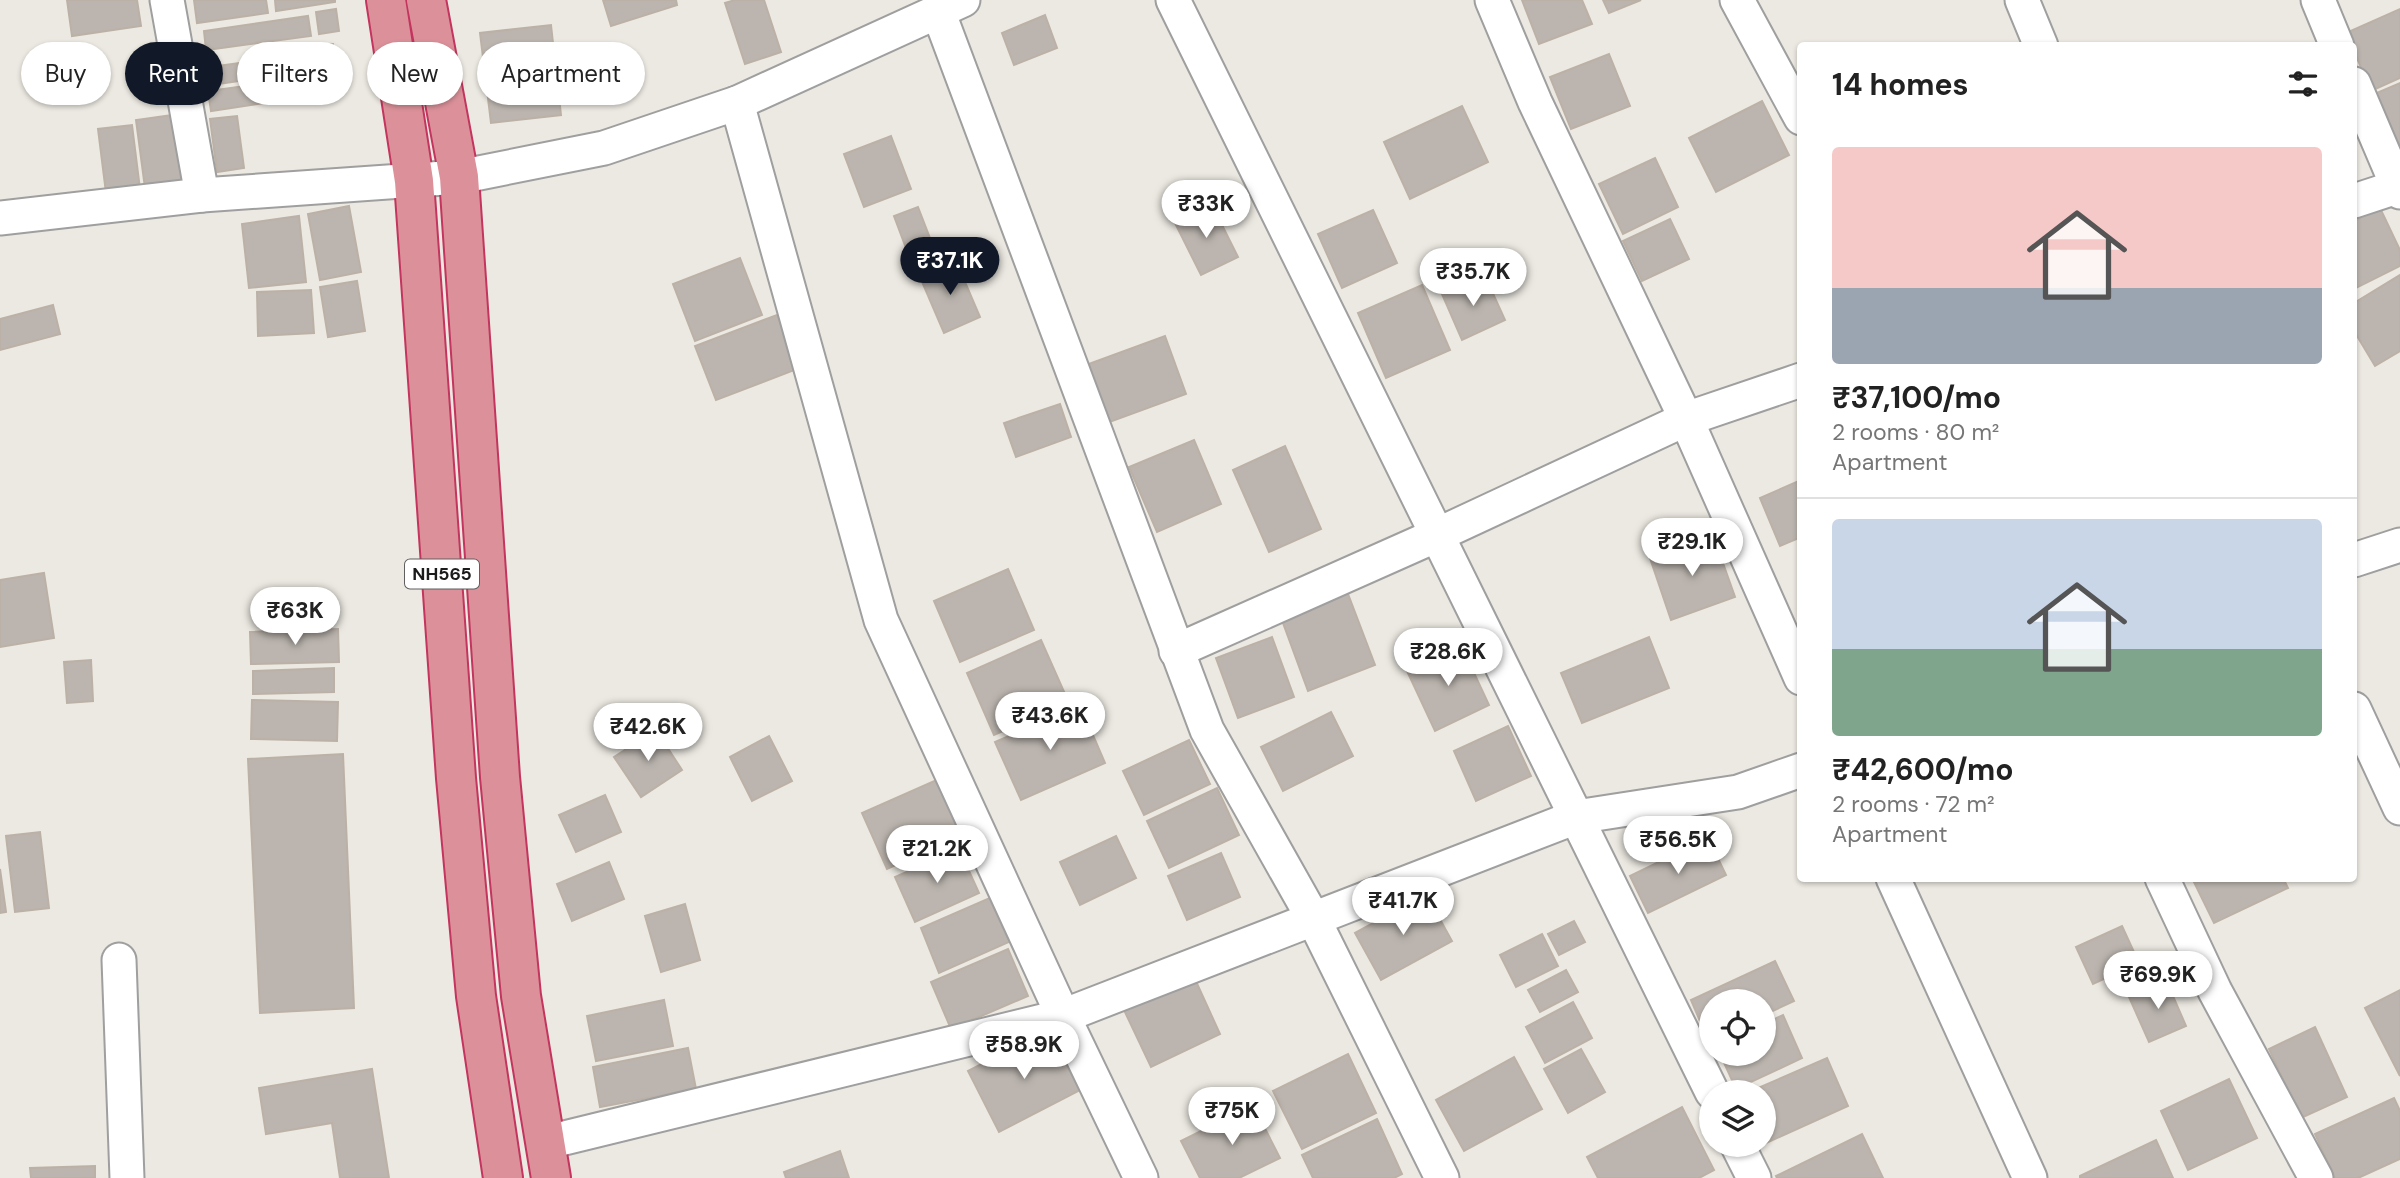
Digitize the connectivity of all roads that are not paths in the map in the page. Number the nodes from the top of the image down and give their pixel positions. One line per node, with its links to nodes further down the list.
1 (167, 0): 18 (street)
2 (386, 0): 16 (highway, NH565)
3 (426, 0): 15 (highway, NH565)
4 (1173, 0): 23 (street)
5 (1492, 0): 22 (street)
6 (1737, 0): 14 (street)
7 (2022, 0): 10 (street)
8 (2318, 0): 11 (street)
9 (951, 6): 13 (street); 26 (street)
10 (2039, 42)
11 (2335, 42)
12 (2357, 91): 17 (street)
13 (737, 103): 15 (street); 36 (street)
14 (1797, 111)
15 (459, 177): 16 (street); 39 (highway, NH565)
16 (414, 181): 18 (street); 41 (highway, NH565)
17 (2399, 188): 19 (street)
18 (202, 195): 20 (street)
19 (2357, 200)
20 (0, 218)
21 (1797, 381): 22 (street)
22 (1686, 419): 23 (street); 27 (street)
23 (1437, 535): 26 (street); 31 (street)
24 (2400, 545): 25 (street)
25 (2357, 559)
26 (1176, 651): 34 (street)
27 (1797, 669)
28 (2357, 715): 30 (street)
29 (1797, 771): 31 (street)
30 (2400, 808)
31 (1576, 817): 34 (street); 37 (street)
32 (1895, 882): 45 (street)
33 (2164, 882): 46 (street)
34 (1313, 918): 36 (street); 43 (street)
35 (119, 960): 40 (street)
36 (1063, 1016): 39 (street); 42 (street)
37 (1706, 1080)
38 (1744, 1157): 44 (street)
39 (548, 1160)
40 (127, 1178)
41 (503, 1178)
42 (1141, 1178)
43 (1442, 1178)
44 (1754, 1178)
45 (2030, 1178)
46 (2316, 1178)

